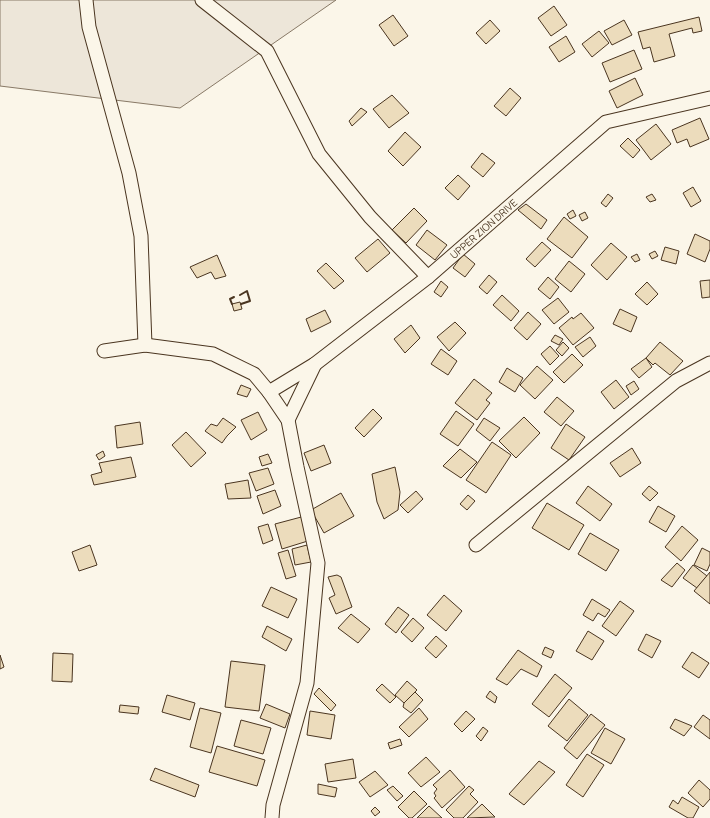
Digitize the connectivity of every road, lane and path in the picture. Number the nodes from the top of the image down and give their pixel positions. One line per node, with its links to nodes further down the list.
1 (86, 0): 5 (street)
2 (202, 0): 4 (street)
3 (710, 98): 4 (street, UPPER ZION DRIVE)
4 (428, 277): 8 (street, UPPER ZION DRIVE)
5 (145, 345): 6 (street); 9 (street)
6 (104, 351)
7 (710, 363): 11 (street)
8 (315, 364): 9 (street, UPPER ZION DRIVE); 10 (street)
9 (269, 392): 10 (street)
10 (288, 420): 12 (street)
11 (476, 545)
12 (272, 818)

